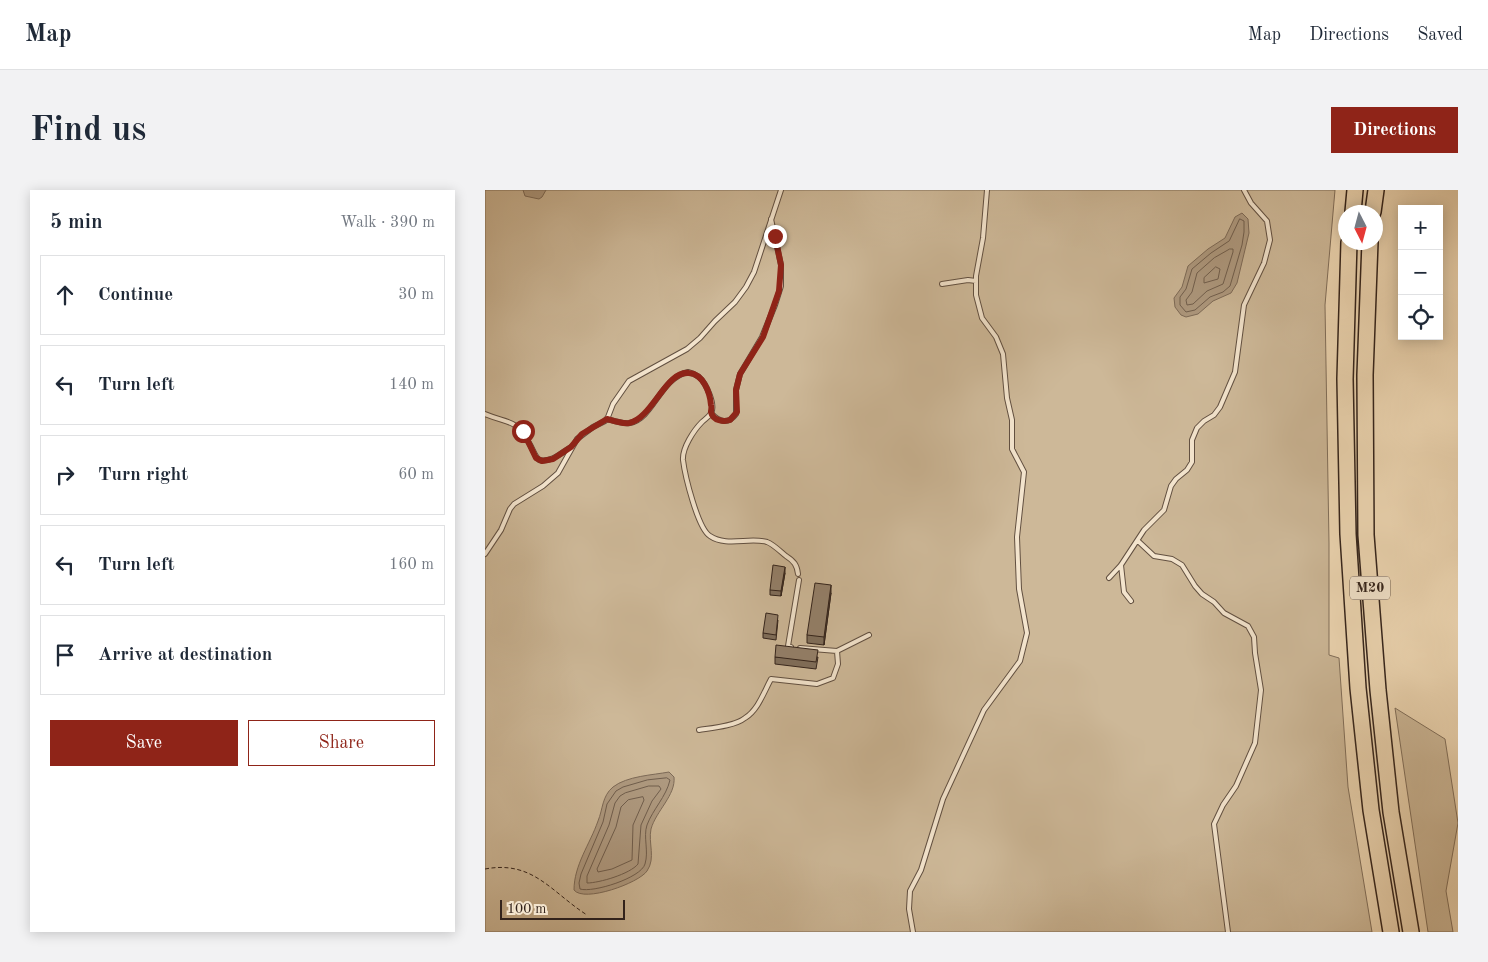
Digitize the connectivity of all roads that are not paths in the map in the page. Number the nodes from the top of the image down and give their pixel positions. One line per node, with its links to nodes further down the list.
1 (781, 190): 8 (lane)
2 (987, 190): 11 (lane)
3 (1244, 190): 17 (lane)
4 (1355, 190): 6 (highway)
5 (1376, 190): 7 (highway)
6 (1354, 205)
7 (1374, 205)
8 (771, 219): 13 (lane); 15 (lane)
9 (1349, 250): 29 (highway, M20)
10 (1370, 250): 30 (highway, M20)
11 (975, 281): 12 (lane); 27 (lane)
12 (942, 284)
13 (711, 413): 15 (lane); 20 (lane)
14 (485, 414): 16 (lane)
15 (607, 419): 16 (lane)
16 (571, 447): 18 (lane)
17 (1138, 541): 19 (lane); 28 (lane)
18 (485, 554)
19 (1121, 565): 21 (lane); 23 (lane)
20 (798, 574)
21 (1109, 578)
22 (799, 580): 25 (lane)
23 (1131, 601)
24 (869, 634): 25 (lane)
25 (837, 651): 26 (lane)
26 (699, 730)
27 (913, 932)
28 (1228, 932)
29 (1391, 932)
30 (1411, 932)

